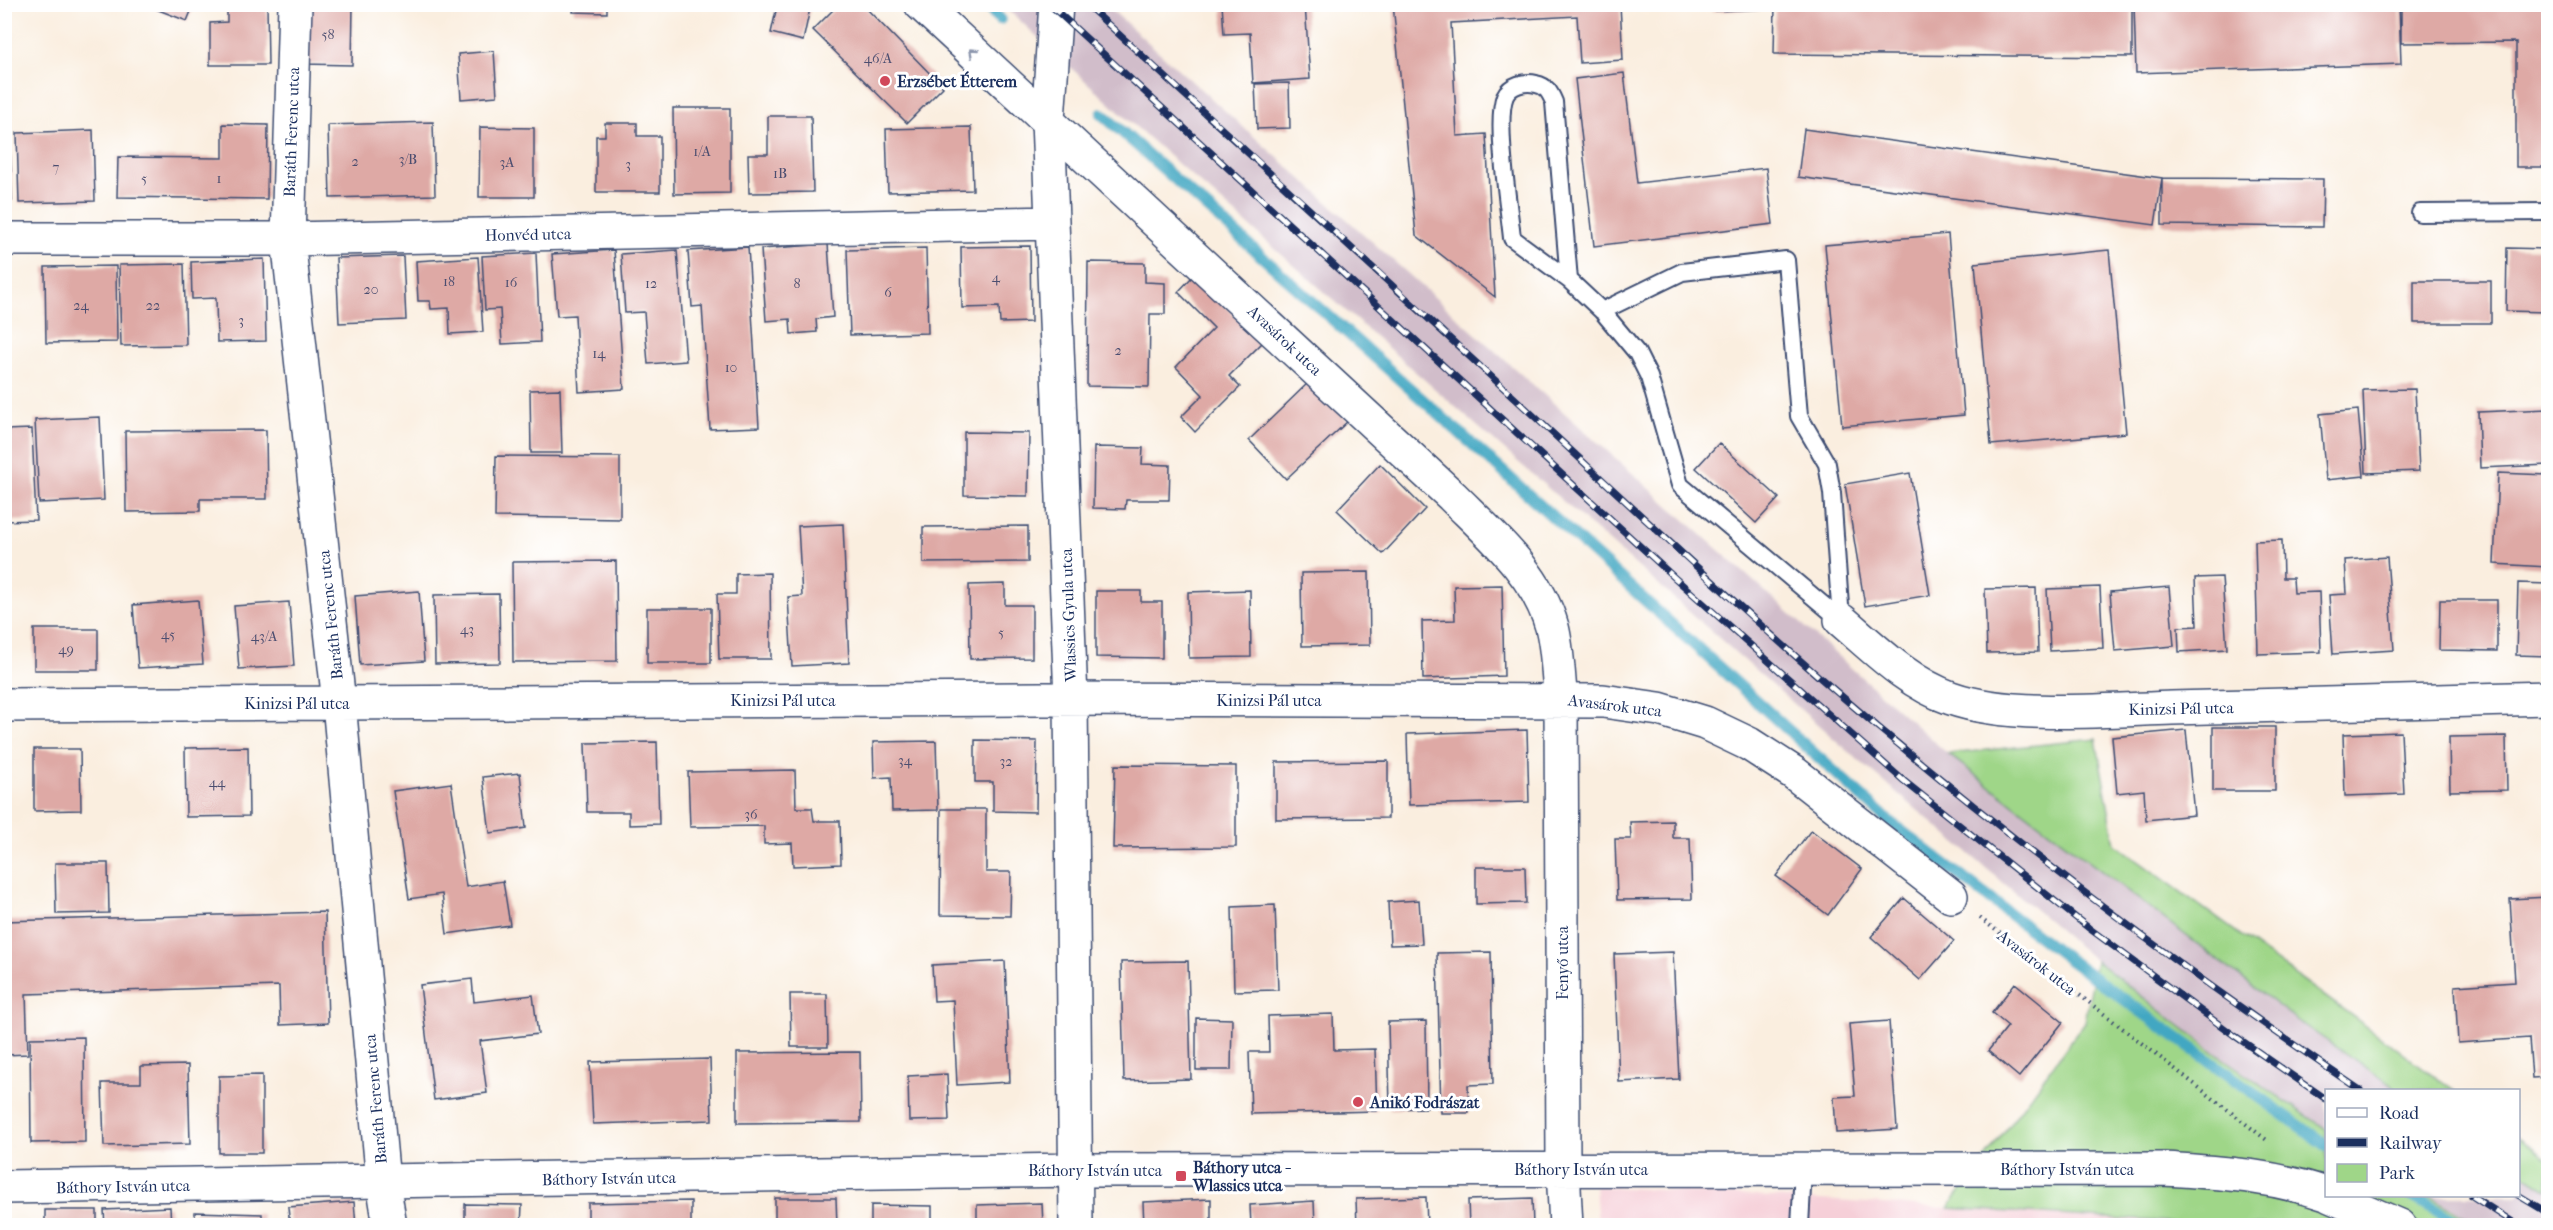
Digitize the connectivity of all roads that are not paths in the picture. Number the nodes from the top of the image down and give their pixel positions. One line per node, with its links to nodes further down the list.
1 (295, 4): 9 (street, Baráth Ferenc utca)
2 (921, 4): 4 (street, Avasárok utca, one-way to 2)
3 (1056, 4): 4 (street, Wlassics Gyula utca)
4 (1048, 120): 7 (street, Wlassics Gyula utca); 15 (street, Avasárok utca)
5 (2548, 212): 6 (lane)
6 (2420, 213)
7 (1052, 223): 9 (street, Honvéd utca); 14 (street, Wlassics Gyula utca)
8 (4, 239): 9 (street, Honvéd utca)
9 (288, 239): 16 (street, Baráth Ferenc utca)
10 (1569, 280): 10 (lane); 11 (lane)
11 (1602, 310): 12 (lane); 12 (lane)
12 (1841, 620): 13 (street, Kinizsi Pál utca)
13 (2548, 698)
14 (1071, 699): 15 (street, Kinizsi Pál utca); 16 (street, Kinizsi Pál utca); 21 (street, Wlassics Gyula utca)
15 (1561, 701): 18 (street, Avasárok utca); 19 (street, Fenyő utca)
16 (339, 703): 17 (street, Kinizsi Pál utca); 22 (street, Baráth Ferenc utca)
17 (4, 705)
18 (1951, 896)
19 (1563, 1168): 20 (street, Báthory István utca); 21 (street, Báthory István utca); 28 (street, Fenyő utca)
20 (1803, 1169): 24 (street, Báthory István utca); 29 (lane)
21 (1075, 1170): 22 (street, Báthory István utca); 27 (street, Wlassics Gyula utca)
22 (383, 1182): 23 (street, Báthory István utca); 26 (street, Baráth Ferenc utca)
23 (4, 1187)
24 (2325, 1194)
25 (2333, 1197): 30 (street, Báthory István utca)
26 (390, 1226)
27 (1076, 1226)
28 (1566, 1226)
29 (1800, 1226)
30 (2400, 1226)

